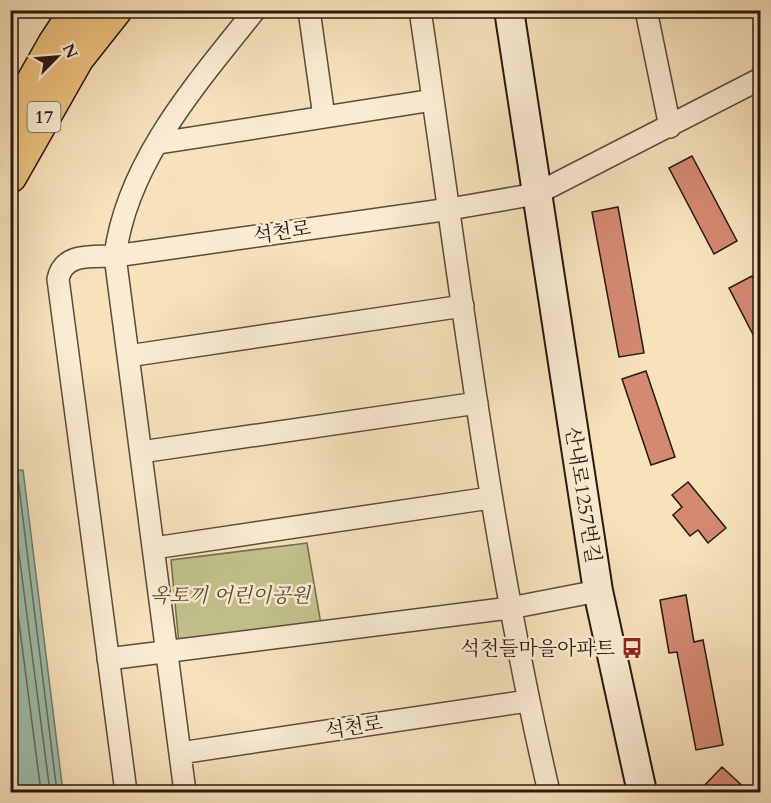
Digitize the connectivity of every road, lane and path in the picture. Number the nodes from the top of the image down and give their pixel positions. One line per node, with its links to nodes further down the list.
1 (77, 10): 8 (main road, 17)
2 (115, 10): 8 (main road, 17)
3 (255, 10): 14 (street)
4 (309, 10): 11 (street)
5 (420, 10): 10 (street)
6 (509, 10): 16 (main road, 산내로1257번길)
7 (646, 10): 13 (street)
8 (65, 52): 12 (main road, 17); 15 (main road, 17)
9 (760, 79): 13 (street)
10 (434, 100): 11 (street); 17 (street)
11 (324, 117): 14 (street)
12 (10, 123)
13 (670, 127): 16 (street)
14 (159, 143): 18 (street)
15 (10, 176)
16 (536, 194): 17 (street, 석천로); 25 (main road, 산내로1257번길)
17 (450, 209): 18 (street, 석천로); 19 (street)
18 (115, 256): 20 (street); 28 (street, 석천로)
19 (463, 306): 20 (street); 21 (street)
20 (128, 356): 22 (street)
21 (477, 403): 22 (street); 23 (street)
22 (141, 452): 24 (street)
23 (490, 498): 24 (street); 26 (street)
24 (154, 548): 27 (street)
25 (598, 591): 26 (street); 34 (main road, 산내로1257번길)
26 (510, 608): 27 (street); 29 (street)
27 (168, 651): 28 (street); 30 (street)
28 (108, 659): 31 (street)
29 (528, 700): 30 (street, 석천로); 33 (street)
30 (180, 753): 32 (street)
31 (126, 792)
32 (185, 792)
33 (549, 792)
34 (642, 792)

